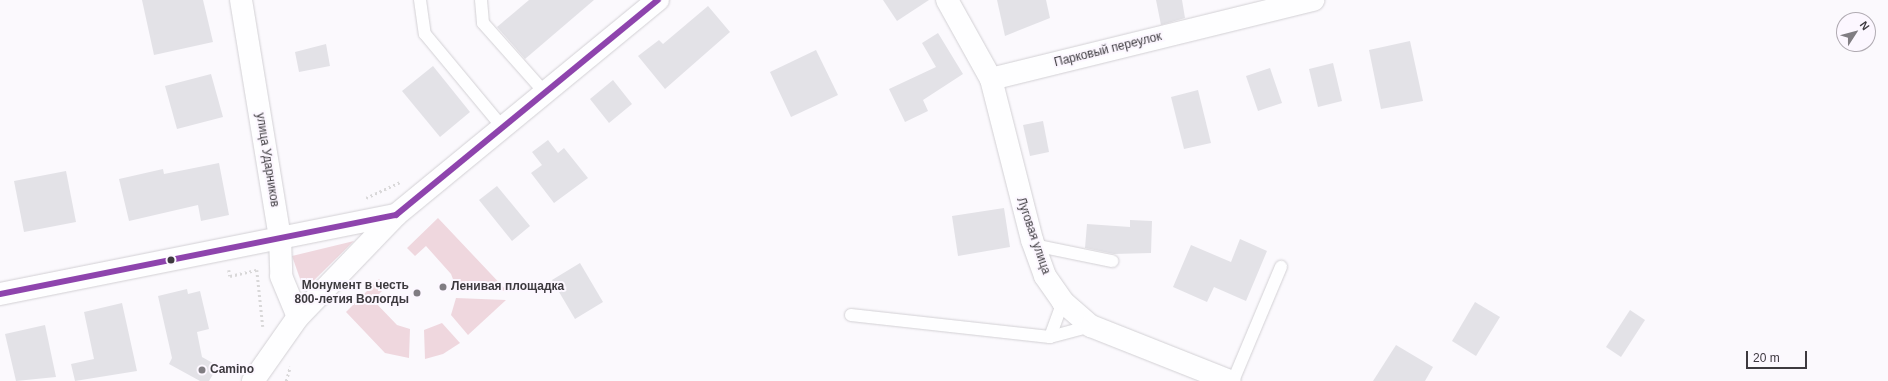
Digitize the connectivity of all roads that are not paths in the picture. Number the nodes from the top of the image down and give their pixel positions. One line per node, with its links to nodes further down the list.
1 (241, 0): 11 (street, улица Ударников)
2 (420, 0): 9 (lane)
3 (481, 0): 8 (lane)
4 (658, 0): 8 (street)
5 (947, 0): 7 (street)
6 (1313, 0): 7 (street, Парковый переулок)
7 (991, 79): 12 (street, Луговая улица)
8 (546, 94): 9 (street)
9 (503, 128): 10 (street)
10 (396, 215): 11 (street); 18 (street)
11 (280, 238): 15 (street); 18 (street, улица Ударников)
12 (1034, 246): 13 (lane); 16 (street, Луговая улица)
13 (1112, 261)
14 (1281, 267): 22 (lane)
15 (0, 294)
16 (1063, 302): 19 (street, Луговая улица); 20 (lane)
17 (851, 315): 20 (lane)
18 (298, 317): 21 (street)
19 (1091, 326): 20 (lane); 22 (street, Луговая улица)
20 (1050, 337)
21 (253, 381)
22 (1231, 381)

